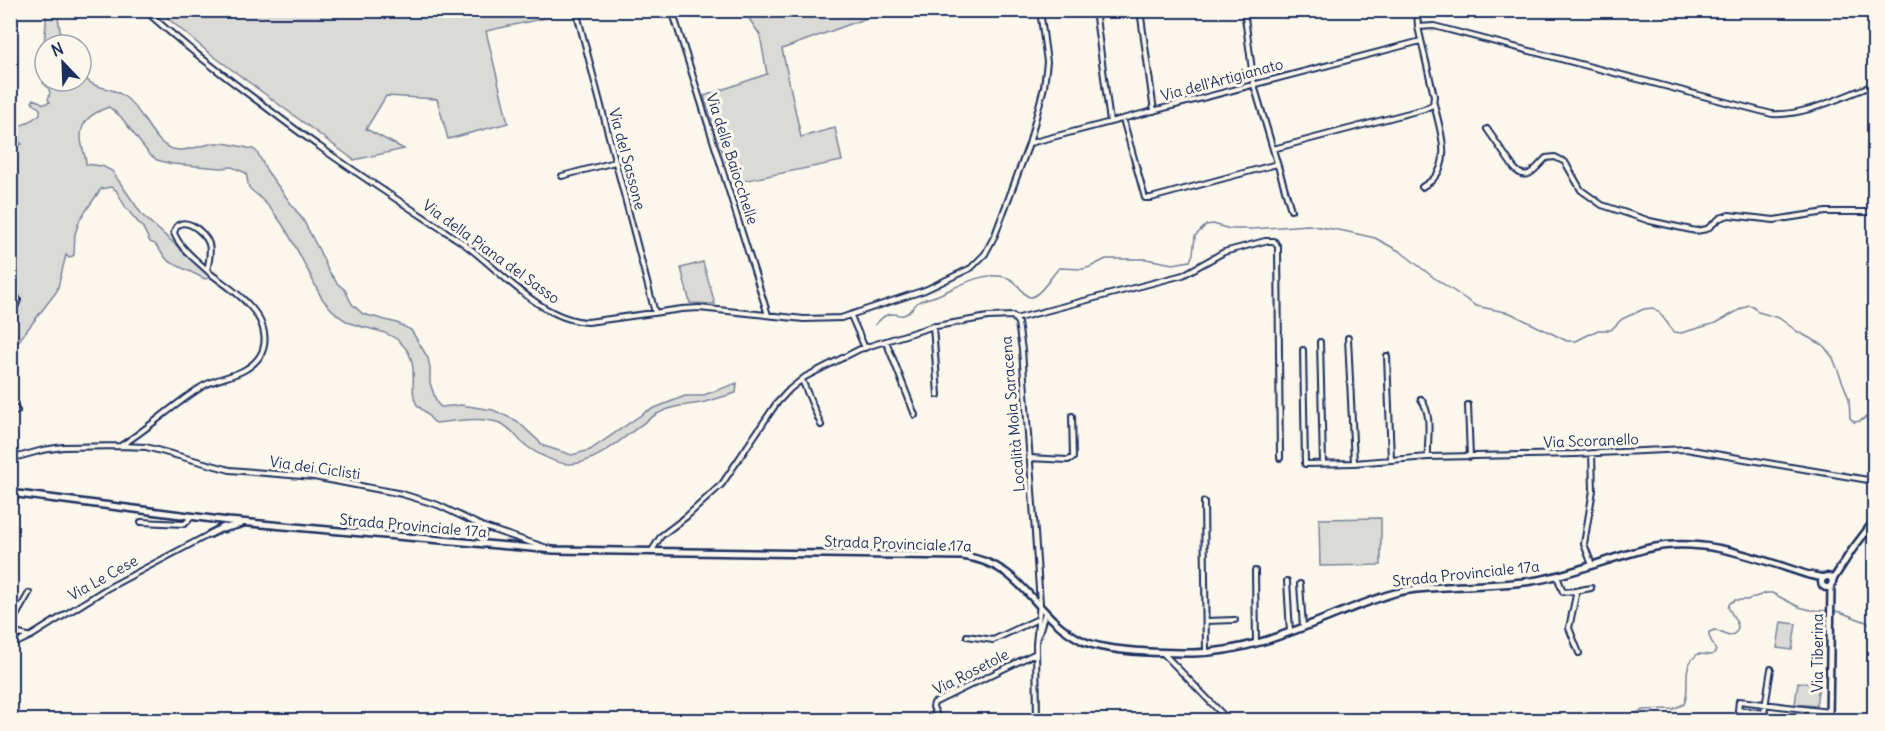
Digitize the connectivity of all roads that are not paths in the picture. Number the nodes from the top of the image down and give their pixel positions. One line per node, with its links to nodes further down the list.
1 (145, 10): 29 (street, Via della Piana del Sasso)
2 (576, 10): 20 (street, Via del Sassone)
3 (672, 10): 30 (street, Via delle Baiocchelle)
4 (1040, 10): 18 (street, Via della Piana del Sasso)
5 (1095, 10): 16 (street)
6 (1140, 10): 14 (street)
7 (1244, 10): 11 (street)
8 (1417, 10): 9 (street)
9 (1418, 27): 10 (street); 12 (street)
10 (1421, 41): 11 (street, Via dell'Artigianato); 13 (street)
11 (1254, 85): 14 (street, Via dell'Artigianato); 19 (street)
12 (1875, 85)
13 (1434, 103): 19 (street); 23 (street)
14 (1154, 111): 15 (street, Via dell'Artigianato)
15 (1123, 119): 16 (street, Via dell'Artigianato); 21 (street)
16 (1110, 122): 18 (street, Via dell'Artigianato)
17 (1487, 129): 25 (street)
18 (1029, 144): 31 (street, Via della Piana del Sasso)
19 (1273, 149): 21 (street)
20 (615, 162): 22 (street); 29 (street, Via del Sassone)
21 (1277, 164): 24 (street)
22 (562, 176)
23 (1422, 187)
24 (1292, 210)
25 (1875, 212)
26 (207, 270): 26 (street); 49 (street)
27 (10, 286): 28 (street)
28 (10, 309)
29 (655, 313): 30 (street, Via della Piana del Sasso)
30 (768, 315): 31 (street, Via della Piana del Sasso)
31 (851, 316): 37 (street)
32 (1015, 318): 33 (street, Località Mola Saracena); 53 (street, Località Mola Saracena); 54 (street)
33 (933, 326): 35 (street, Località Mola Saracena); 41 (street)
34 (1348, 338): 57 (street)
35 (886, 341): 37 (street, Località Mola Saracena); 46 (street)
36 (1320, 342): 58 (street)
37 (864, 348): 40 (street, Località Mola Saracena)
38 (1303, 350): 58 (street, Via Scoranello)
39 (1387, 356): 56 (street)
40 (801, 380): 48 (street); 73 (street, Località Mola Saracena)
41 (938, 395)
42 (1421, 399): 51 (street)
43 (11, 403): 45 (street)
44 (1468, 405): 52 (street)
45 (17, 411)
46 (915, 415)
47 (1072, 416): 53 (street)
48 (821, 425)
49 (121, 446): 55 (street, Via dei Ciclisti); 68 (street, Via dei Ciclisti)
50 (1592, 453): 52 (street, Via Scoranello); 59 (street, Via Scoranello); 74 (street)
51 (1428, 457): 52 (street, Via Scoranello); 56 (street, Via Scoranello)
52 (1470, 457)
53 (1029, 458): 86 (street, Località Mola Saracena)
54 (1280, 458)
55 (10, 459)
56 (1390, 459): 57 (street, Via Scoranello)
57 (1354, 463): 58 (street, Via Scoranello)
58 (1323, 464)
59 (1875, 481)
60 (10, 493): 62 (main road, Strada Provinciale 17a)
61 (1204, 502): 90 (street)
62 (190, 516): 63 (main road, Strada Provinciale 17a); 66 (street)
63 (207, 519): 64 (main road, Strada Provinciale 17a); 70 (main road)
64 (226, 521): 67 (main road, Strada Provinciale 17a); 69 (main road); 70 (main road)
65 (1875, 521): 75 (main road, Via Tiberina)
66 (141, 522)
67 (245, 523): 69 (main road); 71 (main road, Strada Provinciale 17a)
68 (484, 527): 71 (street); 72 (street, Via dei Ciclisti)
69 (222, 529): 70 (main road)
70 (210, 534): 94 (street, Via Le Cese)
71 (482, 544): 72 (main road, Strada Provinciale 17a)
72 (554, 550): 73 (main road, Strada Provinciale 17a)
73 (651, 552): 86 (main road, Strada Provinciale 17a)
74 (1592, 565): 77 (main road, Strada Provinciale 17a); 79 (main road, Strada Provinciale 17a)
75 (1840, 568): 79 (main road); 80 (main road, Via Tiberina)
76 (1256, 572): 96 (street)
77 (1557, 575): 83 (street); 91 (main road, Strada Provinciale 17a)
78 (1287, 581): 92 (street)
79 (1824, 581): 80 (main road, Strada Provinciale 17a); 80 (main road); 85 (main road)
80 (1832, 583): 85 (main road, Via Tiberina)
81 (1300, 584): 91 (street)
82 (1591, 588): 83 (street)
83 (1575, 591): 101 (street)
84 (29, 593): 94 (street)
85 (1830, 602): 104 (main road, Via Tiberina)
86 (1040, 607): 87 (main road, Strada Provinciale 17a); 88 (street, Località Mola Saracena)
87 (1045, 613): 95 (street); 98 (main road, Strada Provinciale 17a)
88 (1038, 619): 93 (street); 95 (street, Località Mola Saracena)
89 (1235, 620): 90 (street)
90 (1206, 621): 99 (street)
91 (1303, 627): 92 (main road, Strada Provinciale 17a)
92 (1290, 632): 96 (main road, Strada Provinciale 17a)
93 (967, 636)
94 (29, 637): 97 (street, Via Le Cese)
95 (1036, 639): 100 (street)
96 (1256, 643): 99 (main road, Strada Provinciale 17a)
97 (10, 646)
98 (1161, 651): 99 (main road, Strada Provinciale 17a); 108 (street)
99 (1206, 652)
100 (1036, 653): 106 (street, Via Rosetole); 107 (street)
101 (1579, 653)
102 (1771, 669): 103 (street)
103 (1766, 705): 104 (street); 105 (street); 105 (street)
104 (1829, 712): 110 (main road, Via Tiberina)
105 (1765, 713): 109 (street)
106 (939, 720)
107 (1037, 720)
108 (1228, 720)
109 (1764, 720)
110 (1829, 720)

